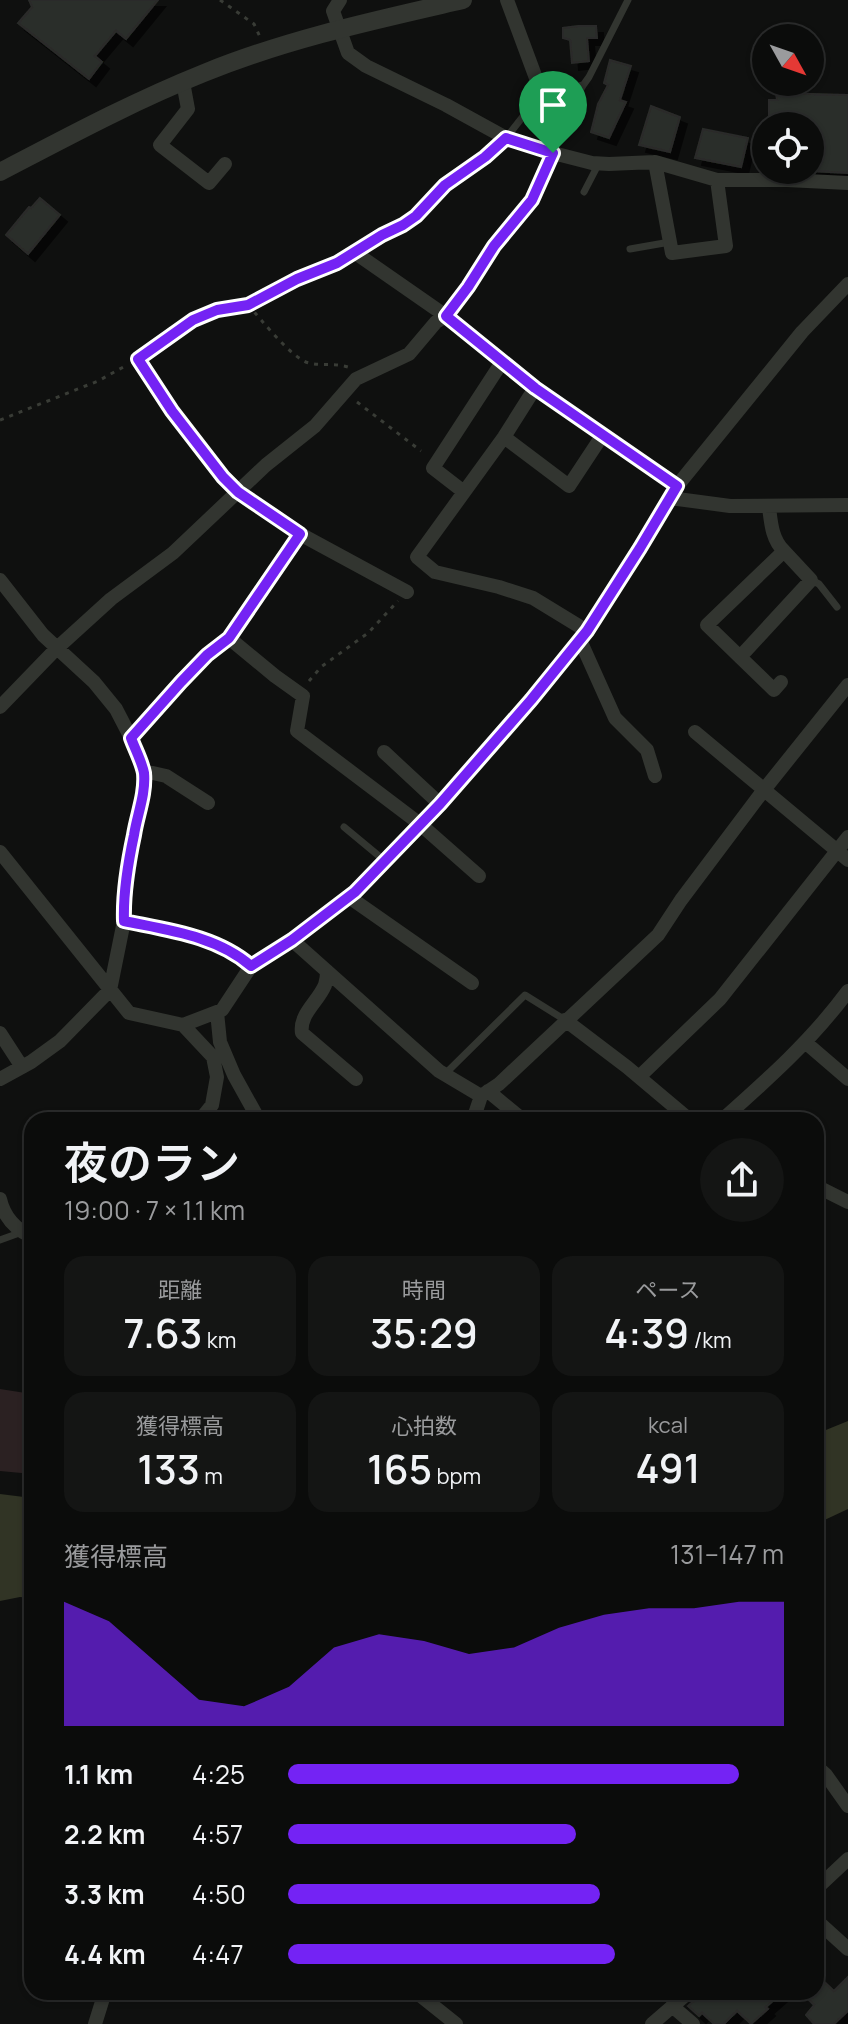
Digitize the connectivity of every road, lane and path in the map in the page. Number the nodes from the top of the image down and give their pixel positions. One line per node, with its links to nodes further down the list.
1 (220, 0): 7 (path)
2 (340, 0): 6 (street)
3 (463, 0): 6 (street)
4 (507, 0): 10 (street)
5 (628, 0): 9 (lane)
6 (339, 29): 7 (street); 12 (street)
7 (267, 51): 8 (street)
8 (183, 82): 16 (street); 17 (street)
9 (582, 85): 10 (lane); 11 (lane)
10 (543, 97): 11 (street); 12 (lane)
11 (561, 129): 13 (lane)
12 (506, 138): 13 (street); 23 (path)
13 (553, 153): 15 (street); 26 (street)
14 (655, 162): 15 (street); 18 (street); 21 (street)
15 (599, 163): 20 (lane)
16 (225, 164)
17 (0, 172)
18 (717, 180): 19 (street); 21 (street)
19 (848, 183)
20 (584, 192)
21 (670, 242): 22 (lane)
22 (630, 249)
23 (354, 252): 25 (path); 26 (street)
24 (848, 284): 38 (street)
25 (248, 305): 27 (path); 29 (path)
26 (446, 316): 28 (street); 29 (street)
27 (138, 359): 32 (path); 36 (street)
28 (502, 362): 30 (street); 37 (street)
29 (362, 376): 31 (street)
30 (535, 388): 33 (street); 34 (street)
31 (344, 392): 35 (path); 36 (street)
32 (0, 420)
33 (602, 436): 34 (street); 38 (street)
34 (504, 437): 37 (street)
35 (421, 451)
36 (238, 492): 41 (street); 49 (street)
37 (464, 492): 47 (street)
38 (674, 492): 40 (street); 47 (street)
39 (848, 505): 40 (street)
40 (769, 507): 42 (street)
41 (300, 534): 45 (street); 48 (street)
42 (784, 551): 44 (street); 50 (street)
43 (0, 580): 49 (street)
44 (811, 580): 46 (lane); 50 (street)
45 (407, 592): 53 (path)
46 (837, 607)
47 (584, 636): 59 (street); 62 (street)
48 (229, 638): 53 (street); 56 (street)
49 (56, 649): 54 (street); 56 (street)
50 (740, 657): 51 (street)
51 (781, 682)
52 (848, 685): 60 (street)
53 (298, 693): 63 (street)
54 (0, 707)
55 (695, 732): 60 (street)
56 (131, 738): 58 (street)
57 (384, 752): 62 (street)
58 (144, 771): 61 (street); 71 (street)
59 (655, 776)
60 (763, 791): 66 (street); 79 (street)
61 (208, 803)
62 (440, 804): 63 (street)
63 (420, 824): 68 (street); 69 (street)
64 (344, 827): 68 (lane)
65 (848, 837): 66 (street)
66 (842, 856): 85 (street)
67 (2, 859): 76 (street)
68 (385, 861): 70 (street)
69 (479, 876)
70 (349, 897): 72 (street); 75 (street)
71 (124, 921): 73 (street); 76 (street)
72 (292, 940): 73 (street); 74 (street)
73 (251, 966): 78 (street)
74 (327, 971): 84 (street); 87 (street)
75 (472, 983)
76 (110, 990): 80 (street); 83 (street)
77 (848, 991): 82 (street)
78 (217, 1012): 80 (street); 91 (street)
79 (565, 1020): 84 (lane); 85 (street); 89 (street)
80 (183, 1025): 90 (street)
81 (0, 1033): 83 (street)
82 (805, 1042): 88 (street); 95 (street)
83 (22, 1067): 86 (street)
84 (445, 1074): 89 (street)
85 (639, 1077): 94 (street)
86 (0, 1079)
87 (356, 1079)
88 (848, 1079)
89 (484, 1093): 92 (street); 93 (street)
90 (206, 1112)
91 (255, 1112)
92 (476, 1112)
93 (511, 1112)
94 (681, 1112)
95 (731, 1112)
96 (824, 1190): 98 (street)
97 (0, 1199): 99 (street)
98 (848, 1202)
99 (24, 1232)
100 (24, 1235): 101 (lane)
101 (0, 1240)
102 (824, 1773): 103 (street)
103 (848, 1806)
104 (848, 1859): 105 (street)
105 (824, 1882)
106 (824, 1927): 107 (street)
107 (848, 1949)
108 (103, 2000): 112 (street)
109 (426, 2000): 113 (street)
110 (679, 2000): 111 (street)
111 (672, 2006): 114 (street); 115 (street)
112 (99, 2022)
113 (456, 2024)
114 (652, 2024)
115 (693, 2024)

